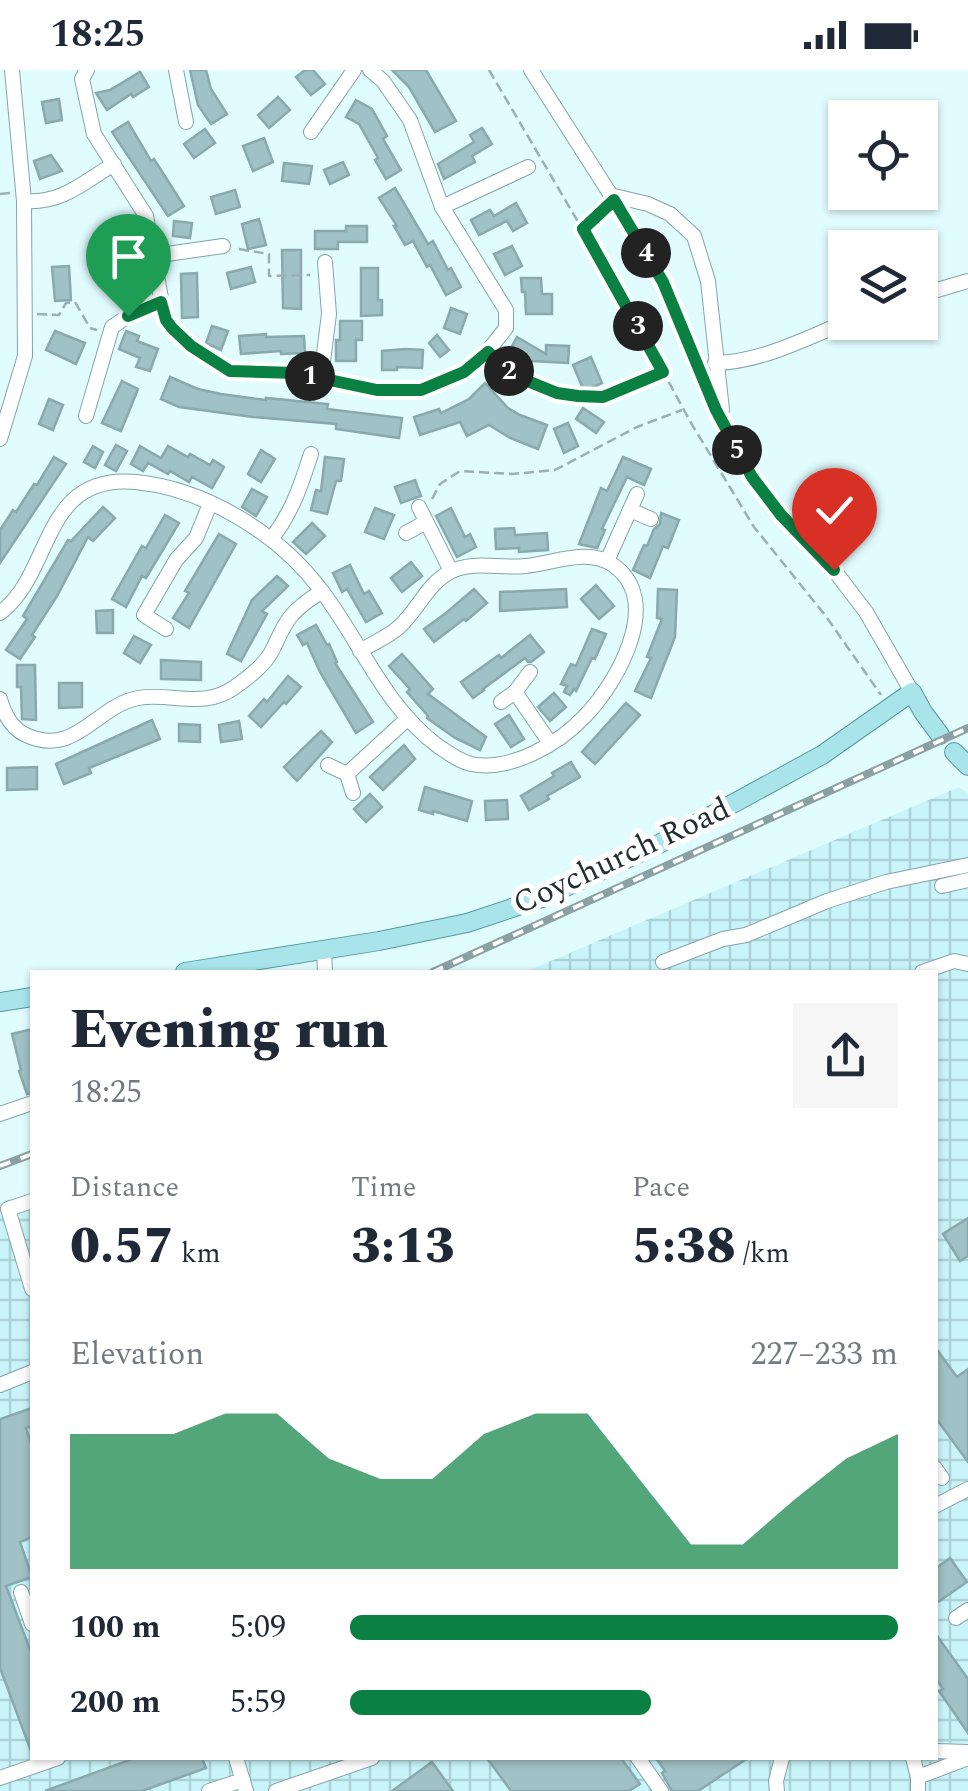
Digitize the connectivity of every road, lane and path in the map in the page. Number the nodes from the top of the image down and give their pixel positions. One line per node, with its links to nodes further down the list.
1 (12, 70): 13 (street)
2 (87, 70): 10 (street)
3 (176, 70): 8 (street)
4 (354, 70): 9 (street)
5 (370, 70): 15 (street)
6 (490, 70): 16 (path)
7 (530, 70): 14 (street)
8 (186, 122)
9 (311, 132)
10 (114, 164): 13 (street); 18 (street)
11 (528, 167): 15 (street)
12 (0, 194): 13 (path)
13 (18, 197): 23 (street)
14 (612, 197): 16 (path); 27 (street); 33 (street)
15 (442, 207): 26 (street)
16 (583, 229): 28 (path)
17 (223, 246): 18 (street); 19 (path)
18 (153, 256): 22 (street)
19 (326, 268): 29 (street)
20 (968, 281): 21 (street)
21 (938, 290)
22 (161, 302): 25 (street); 29 (street)
23 (26, 314): 25 (path); 34 (street)
24 (828, 329): 27 (street)
25 (110, 334): 32 (street)
26 (488, 352): 29 (street); 30 (street)
27 (715, 363): 33 (street)
28 (663, 372): 30 (path); 31 (path)
29 (321, 378)
30 (557, 393)
31 (683, 409): 41 (path); 56 (path)
32 (86, 416)
33 (724, 426): 53 (street)
34 (0, 439)
35 (311, 454): 37 (street)
36 (288, 468): 37 (street)
37 (305, 472): 44 (street)
38 (637, 494): 40 (street)
39 (210, 504): 44 (street); 48 (street); 49 (street)
40 (630, 510): 42 (street); 45 (street)
41 (422, 515): 43 (street); 46 (street)
42 (651, 519)
43 (406, 533)
44 (271, 539): 47 (street)
45 (607, 560): 46 (street); 59 (street)
46 (451, 571): 50 (street)
47 (322, 591): 50 (street); 54 (street)
48 (0, 614)
49 (166, 628)
50 (360, 651): 57 (street)
51 (530, 672): 52 (street)
52 (515, 692): 55 (street); 59 (street)
53 (912, 692): 56 (main road, Coychurch Road); 58 (main road)
54 (0, 699)
55 (501, 702)
56 (890, 708): 68 (main road, Coychurch Road)
57 (406, 718): 59 (street); 63 (street)
58 (940, 736)
59 (550, 743)
60 (954, 752): 62 (main road)
61 (328, 764): 63 (street)
62 (968, 766)
63 (347, 774): 64 (street)
64 (354, 792)
65 (968, 865): 69 (street)
66 (968, 880): 67 (street)
67 (942, 886)
68 (324, 950): 71 (main road, Coychurch Road); 72 (street)
69 (662, 962)
70 (968, 964): 73 (street)
71 (198, 970)
72 (325, 970)
73 (929, 970)
74 (30, 996): 75 (main road)
75 (0, 1002)
76 (30, 1104): 77 (street)
77 (0, 1114)
78 (30, 1202): 79 (street)
79 (30, 1282)
80 (30, 1373): 81 (street)
81 (0, 1385)
82 (968, 1489): 83 (street)
83 (938, 1504)
84 (21, 1592): 85 (street)
85 (30, 1618)
86 (938, 1751): 87 (street)
87 (968, 1755): 94 (street)
88 (52, 1760): 93 (street)
89 (237, 1760): 95 (street)
90 (366, 1760): 98 (street)
91 (639, 1760): 99 (street)
92 (782, 1760): 96 (street)
93 (0, 1778)
94 (918, 1784)
95 (244, 1785): 97 (street)
96 (776, 1786): 100 (street)
97 (209, 1791)
98 (276, 1791)
99 (661, 1791)
100 (760, 1791)

